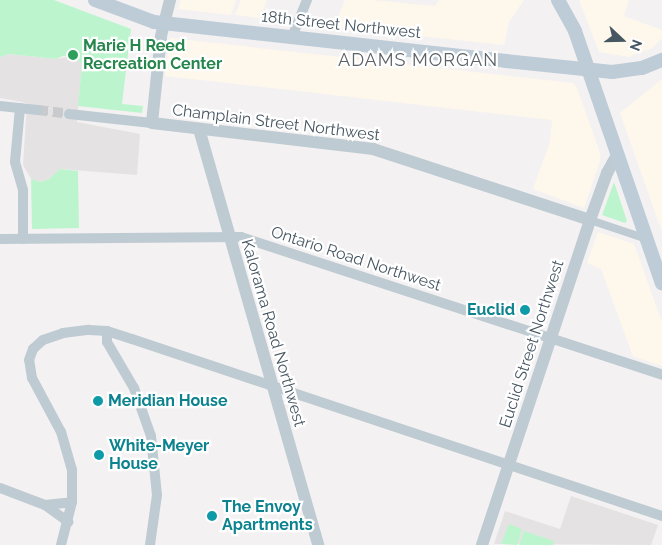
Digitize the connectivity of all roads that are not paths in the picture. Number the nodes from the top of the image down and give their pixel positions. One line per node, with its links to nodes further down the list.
1 (96, 0): 5 (main road, 18th Street Northwest)
2 (170, 0): 5 (street)
3 (307, 0): 6 (street)
4 (560, 1): 8 (main road)
5 (164, 23): 6 (main road, 18th Street Northwest); 13 (street)
6 (292, 37): 8 (main road, 18th Street Northwest)
7 (662, 60): 8 (main road, 18th Street Northwest)
8 (587, 70): 15 (main road)
9 (0, 106): 10 (street)
10 (20, 108): 11 (street); 19 (street)
11 (38, 110)
12 (69, 114): 13 (street, Champlain Street Northwest)
13 (152, 124): 14 (street, Champlain Street Northwest)
14 (198, 130): 16 (street, Champlain Street Northwest); 17 (street, Kalorama Road Northwest)
15 (617, 155): 16 (street, Euclid Street Northwest); 20 (main road)
16 (590, 220): 20 (street, Champlain Street Northwest); 23 (street, Euclid Street Northwest)
17 (228, 236): 19 (street, Ontario Road Northwest); 23 (street, Ontario Road Northwest); 25 (street, Kalorama Road Northwest)
18 (0, 239): 19 (street, Ontario Road Northwest)
19 (23, 239)
20 (646, 239): 21 (main road)
21 (662, 283)
22 (107, 331): 25 (street); 28 (street); 33 (street)
23 (550, 339): 24 (street, Ontario Road Northwest); 26 (street, Euclid Street Northwest)
24 (662, 375)
25 (271, 386): 26 (street); 34 (street, Kalorama Road Northwest)
26 (509, 464): 30 (street); 35 (street, Euclid Street Northwest)
27 (0, 488): 29 (street)
28 (72, 502): 29 (street); 31 (street)
29 (45, 505): 31 (street)
30 (662, 516)
31 (68, 522): 32 (street)
32 (61, 545)
33 (150, 545)
34 (318, 545)
35 (482, 545)

